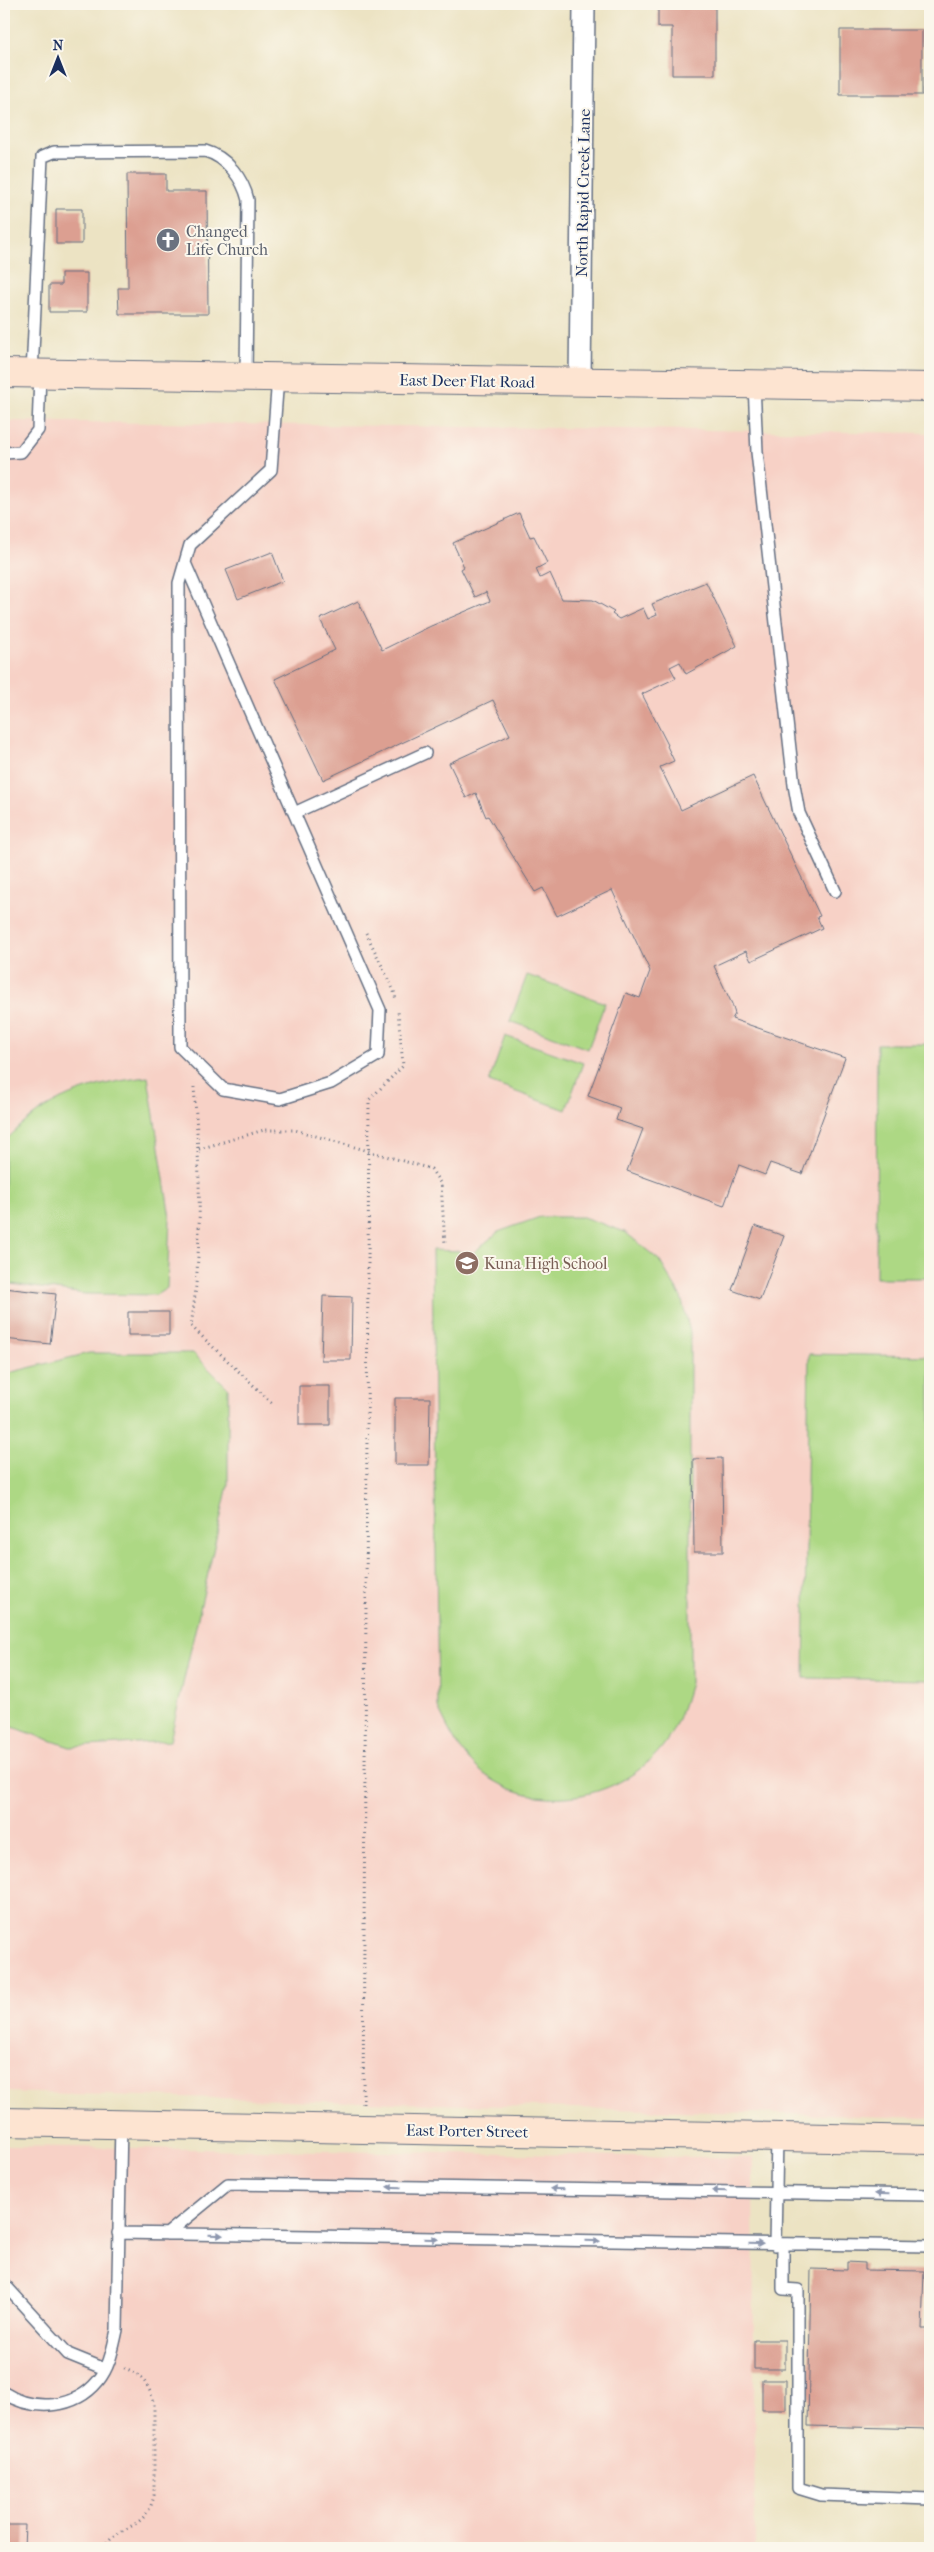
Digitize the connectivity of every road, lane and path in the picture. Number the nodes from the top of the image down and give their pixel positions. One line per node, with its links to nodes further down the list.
1 (584, 4): 6 (street, North Rapid Creek Lane)
2 (4, 373): 3 (main road, East Deer Flat Road)
3 (36, 374): 4 (main road, East Deer Flat Road); 4 (lane); 9 (lane)
4 (246, 377): 5 (main road, East Deer Flat Road)
5 (278, 377): 6 (main road, East Deer Flat Road); 10 (lane)
6 (580, 383): 7 (main road, East Deer Flat Road)
7 (754, 384): 8 (main road, East Deer Flat Road); 13 (lane)
8 (930, 386)
9 (4, 453)
10 (185, 563): 12 (lane); 12 (lane)
11 (425, 753): 12 (lane)
12 (294, 813)
13 (835, 891)
14 (365, 930): 17 (path)
15 (194, 1087): 16 (path)
16 (199, 1149): 17 (path); 19 (path)
17 (369, 1149): 18 (path); 20 (path)
18 (446, 1244)
19 (272, 1403)
20 (363, 2104)
21 (4, 2122): 22 (main road, East Porter Street)
22 (121, 2124): 23 (main road, East Porter Street); 27 (lane)
23 (777, 2136): 24 (main road, East Porter Street); 25 (lane)
24 (930, 2140)
25 (776, 2192): 26 (lane, one-way to 25); 28 (lane, one-way to 28); 29 (lane)
26 (930, 2194)
27 (118, 2233): 28 (lane); 32 (lane)
28 (167, 2234): 29 (lane, one-way to 29)
29 (779, 2244): 30 (lane); 34 (lane)
30 (930, 2246)
31 (4, 2284): 32 (lane)
32 (107, 2366): 33 (lane); 35 (path)
33 (4, 2393)
34 (930, 2499)
35 (104, 2548)

